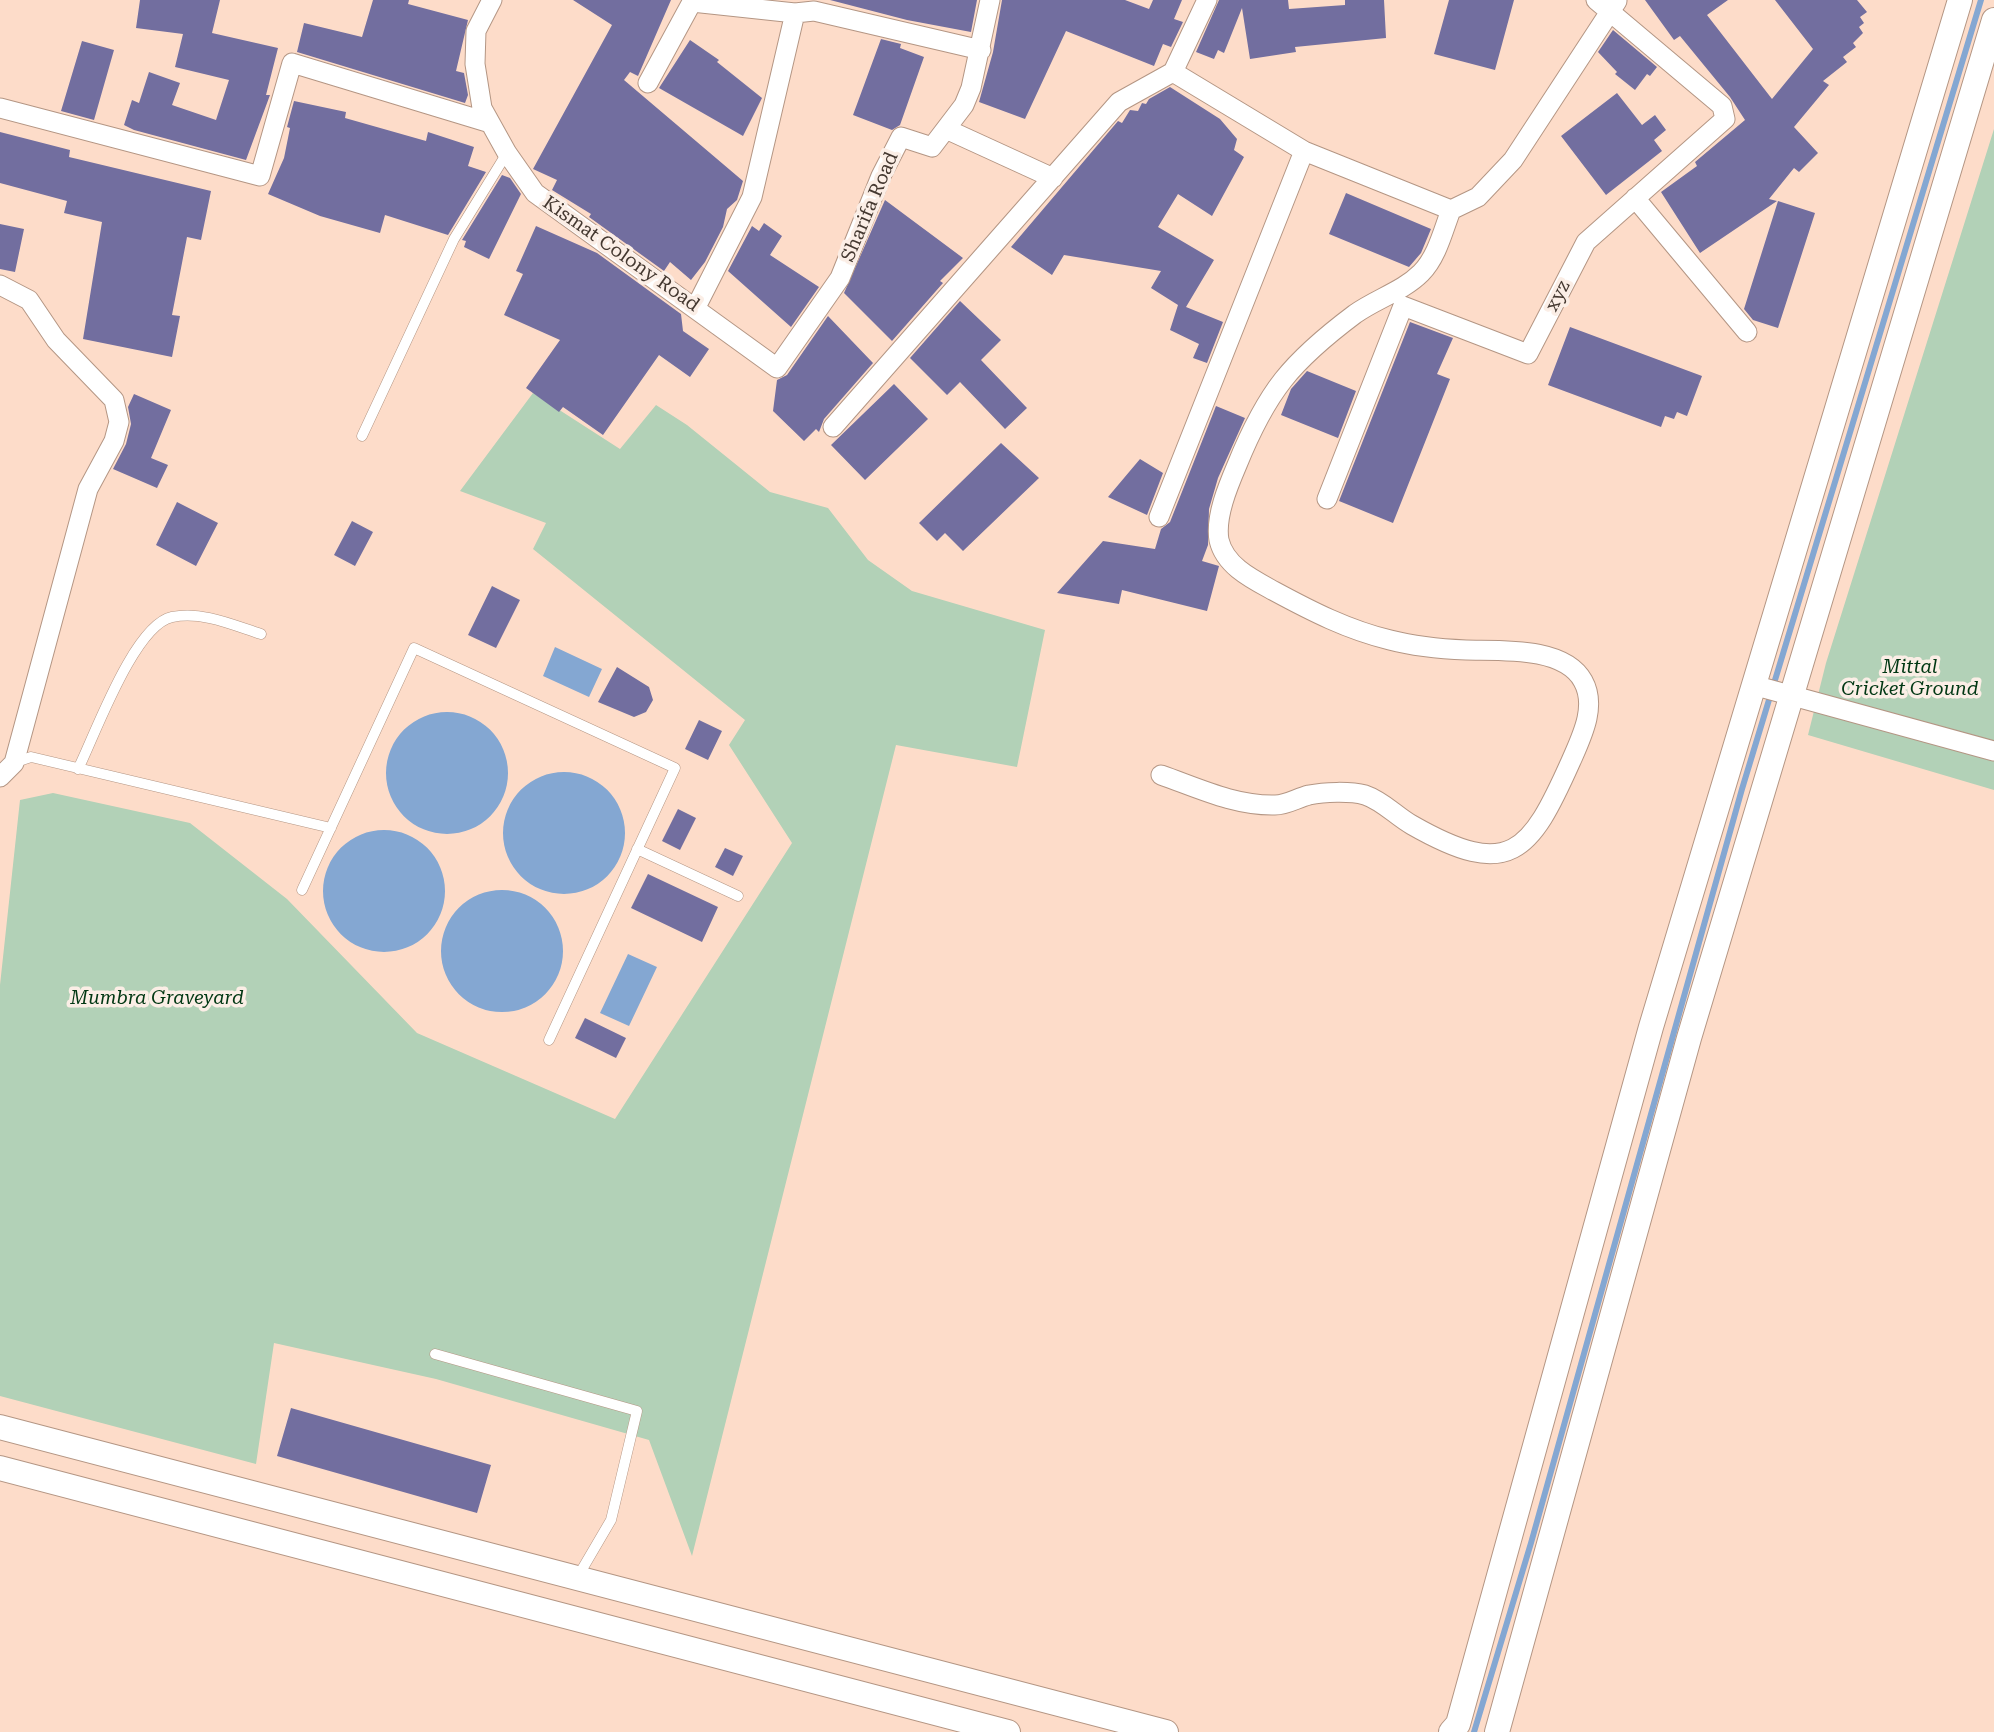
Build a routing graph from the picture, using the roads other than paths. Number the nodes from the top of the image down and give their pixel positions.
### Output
1 (492, 0) edge
2 (990, 0) edge
3 (1207, 0) edge
4 (1960, 0) edge
5 (1608, 4) edge
6 (795, 13) junction
7 (1994, 20) edge
8 (981, 50) junction
9 (1173, 72) junction
10 (648, 83) dead end
11 (0, 108) edge
12 (490, 123) junction
13 (946, 129) junction
14 (1304, 150) junction
15 (507, 153) junction
16 (1053, 178) junction
17 (1635, 198) junction
18 (1451, 210) junction
19 (0, 285) edge
20 (696, 307) junction
21 (1747, 332) dead end
22 (777, 368) joint
23 (833, 428) dead end
24 (362, 436) dead end
25 (1328, 499) dead end
26 (1159, 517) dead end
27 (261, 634) dead end
28 (1772, 690) junction
29 (1994, 751) edge
30 (78, 769) junction
31 (7, 770) edge
32 (1161, 775) dead end
33 (331, 828) junction
34 (637, 849) junction
35 (302, 890) dead end
36 (738, 896) dead end
37 (549, 1040) dead end
38 (435, 1354) dead end
39 (0, 1427) edge
40 (0, 1468) edge
41 (576, 1578) junction
42 (1008, 1732) edge
43 (1166, 1732) edge
44 (1451, 1732) edge
45 (1497, 1732) edge

1 - 12 street, Kismat Colony Road
2 - 8 street, Sharifa Road
3 - 9 street
4 - 28 street
5 - 17 street, xyz
5 - 18 street
6 - 8 street
6 - 10 street
6 - 20 street
7 - 28 street
8 - 13 street, Sharifa Road
9 - 14 street
9 - 16 street
11 - 12 street
12 - 15 street, Kismat Colony Road
13 - 16 street
13 - 22 street, Sharifa Road
14 - 18 street
14 - 26 street
15 - 20 street, Kismat Colony Road
15 - 24 lane
16 - 23 street
17 - 21 street
17 - 25 street, xyz
18 - 32 street
19 - 31 street
20 - 22 street, Kismat Colony Road
27 - 30 lane
28 - 29 street
28 - 44 street
28 - 45 street
30 - 31 lane
30 - 33 lane
33 - 34 lane
33 - 35 lane
34 - 36 lane
34 - 37 lane
38 - 41 lane
39 - 41 street
40 - 42 street
41 - 43 street

